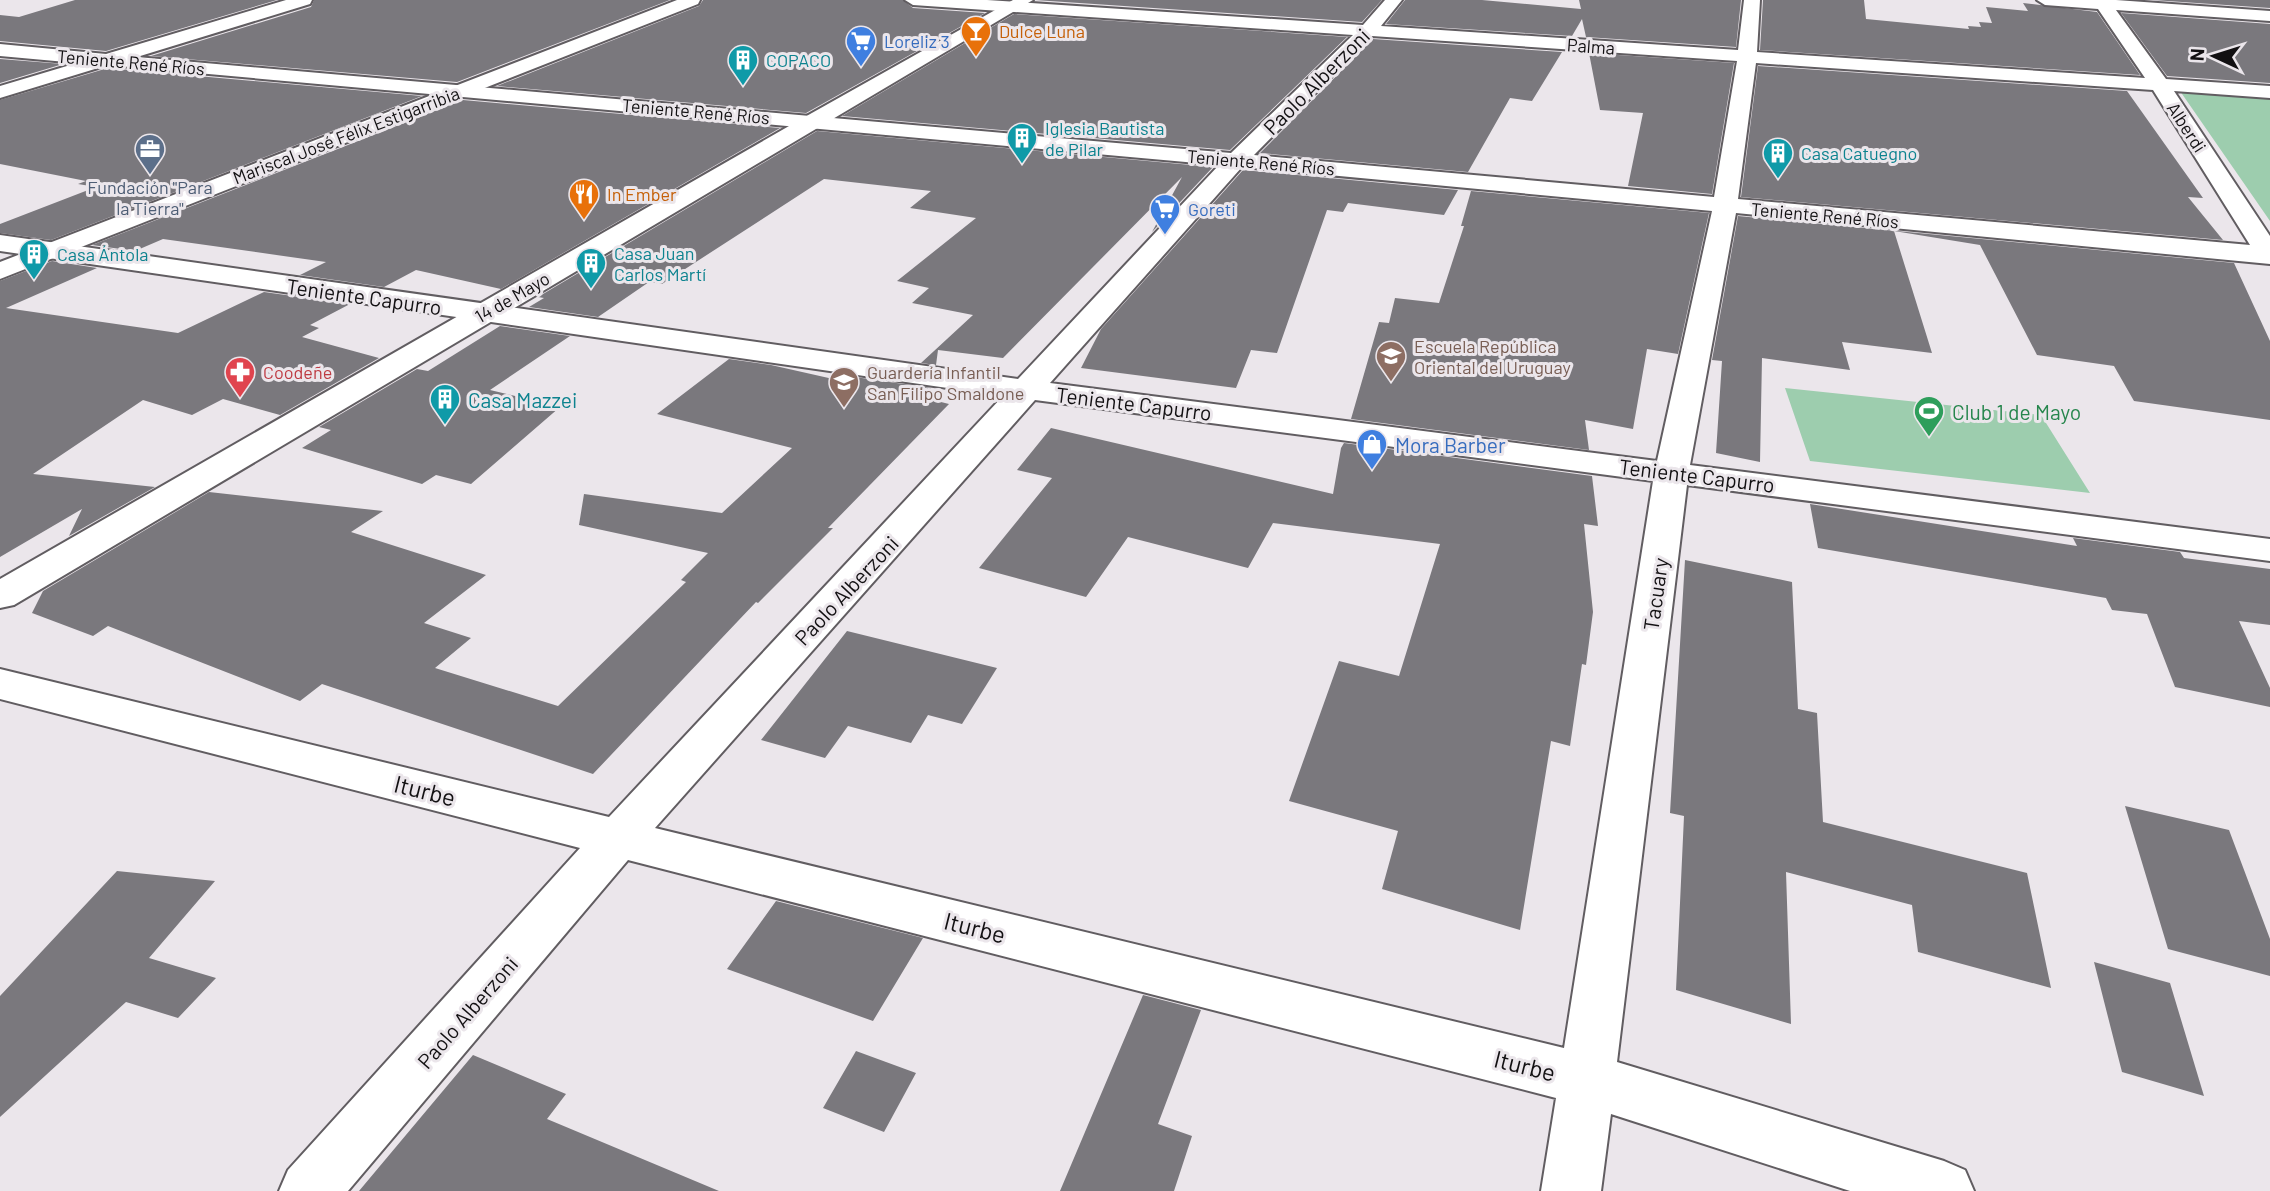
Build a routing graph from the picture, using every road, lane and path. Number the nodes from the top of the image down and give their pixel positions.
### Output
1 (304, 0) edge
2 (692, 0) edge
3 (913, 0) edge
4 (1394, 0) edge
5 (1752, 0) edge
6 (2045, 0) edge
7 (2101, 2) edge
8 (1020, 3) edge
9 (2270, 16) edge
10 (1368, 30) junction
11 (0, 50) edge
12 (1747, 57) junction
13 (108, 60) junction
14 (2160, 85) junction
15 (461, 90) junction
16 (0, 92) edge
17 (2270, 92) edge
18 (810, 122) junction
19 (1236, 160) junction
20 (1725, 205) junction
21 (0, 243) edge
22 (53, 251) junction
23 (2270, 256) edge
24 (0, 271) edge
25 (483, 313) junction
26 (1029, 390) junction
27 (1672, 471) junction
28 (2270, 550) edge
29 (0, 596) edge
30 (0, 684) edge
31 (618, 838) junction
32 (1588, 1080) junction
33 (309, 1191) edge
34 (1571, 1191) edge
35 (1944, 1191) edge

1 - 13 street
2 - 15 street, Mariscal José Félix Estigarribia
3 - 8 street, Palma
4 - 10 street, Paolo Alberzoni
5 - 12 street, Tacuary
6 - 7 street
7 - 9 street
7 - 14 street, Alberdi
8 - 10 street, Palma
8 - 18 street, 14 de Mayo
10 - 12 street, Palma
10 - 19 street, Paolo Alberzoni
11 - 13 street, Teniente René Ríos
12 - 14 street, Palma
12 - 20 street, Tacuary
13 - 15 street, Teniente René Ríos
13 - 16 street
14 - 17 street, Palma
14 - 23 street, Alberdi
15 - 18 street, Teniente René Ríos
15 - 22 street, Mariscal José Félix Estigarribia
18 - 19 street, Teniente René Ríos
18 - 25 street, 14 de Mayo
19 - 20 street, Teniente René Ríos
19 - 26 street, Paolo Alberzoni
20 - 23 street, Teniente René Ríos
20 - 27 street, Tacuary
21 - 22 street, Teniente Capurro
22 - 24 street, Mariscal José Félix Estigarribia
22 - 25 street, Teniente Capurro
25 - 26 street, Teniente Capurro
25 - 29 street, 14 de Mayo
26 - 27 street, Teniente Capurro
26 - 31 street, Paolo Alberzoni
27 - 28 street, Teniente Capurro
27 - 32 street, Tacuary
30 - 31 street, Iturbe
31 - 32 street, Iturbe
31 - 33 street, Paolo Alberzoni
32 - 34 street, Tacuary
32 - 35 street, Iturbe

